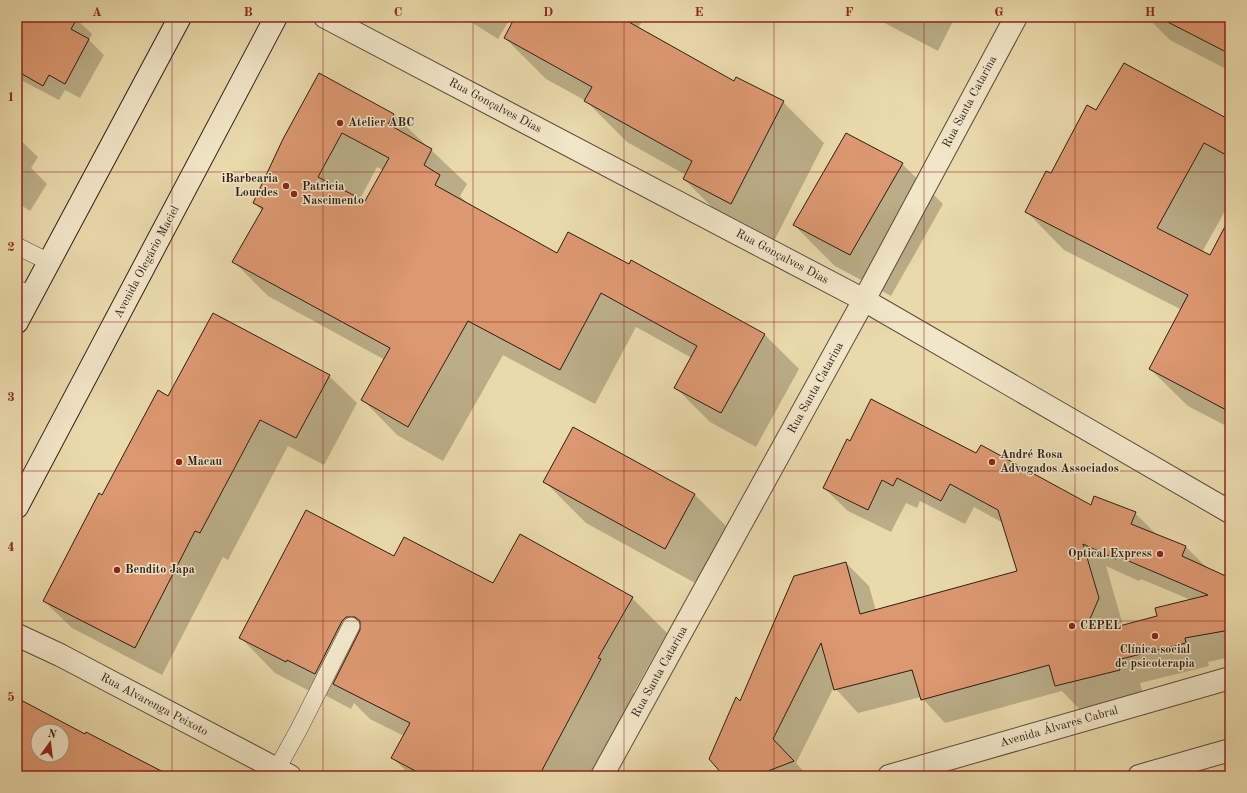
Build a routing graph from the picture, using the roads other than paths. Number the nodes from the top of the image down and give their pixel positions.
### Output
1 (180, 17) edge
2 (276, 17) edge
3 (325, 17) edge
4 (1016, 17) edge
5 (17, 246) edge
6 (49, 262) junction
7 (24, 292) edge
8 (864, 300) junction
9 (17, 322) edge
10 (17, 507) edge
11 (1230, 512) edge
12 (351, 626) dead end
13 (17, 635) edge
14 (1230, 678) edge
15 (1230, 750) edge
16 (614, 757) junction
17 (284, 773) edge
18 (602, 776) edge
19 (624, 776) edge
20 (889, 776) edge
21 (1138, 776) edge

1 - 6 street
2 - 10 street, Avenida Olegário Maciel
3 - 8 street, Rua Gonçalves Dias
4 - 8 street, Rua Santa Catarina
5 - 6 lane
6 - 7 street
7 - 9 street
8 - 11 street, Rua Gonçalves Dias
8 - 16 street, Rua Santa Catarina
12 - 17 lane
13 - 17 street, Rua Alvarenga Peixoto
14 - 20 street, Avenida Álvares Cabral
15 - 21 street
16 - 18 street, Rua Santa Catarina
16 - 19 street

